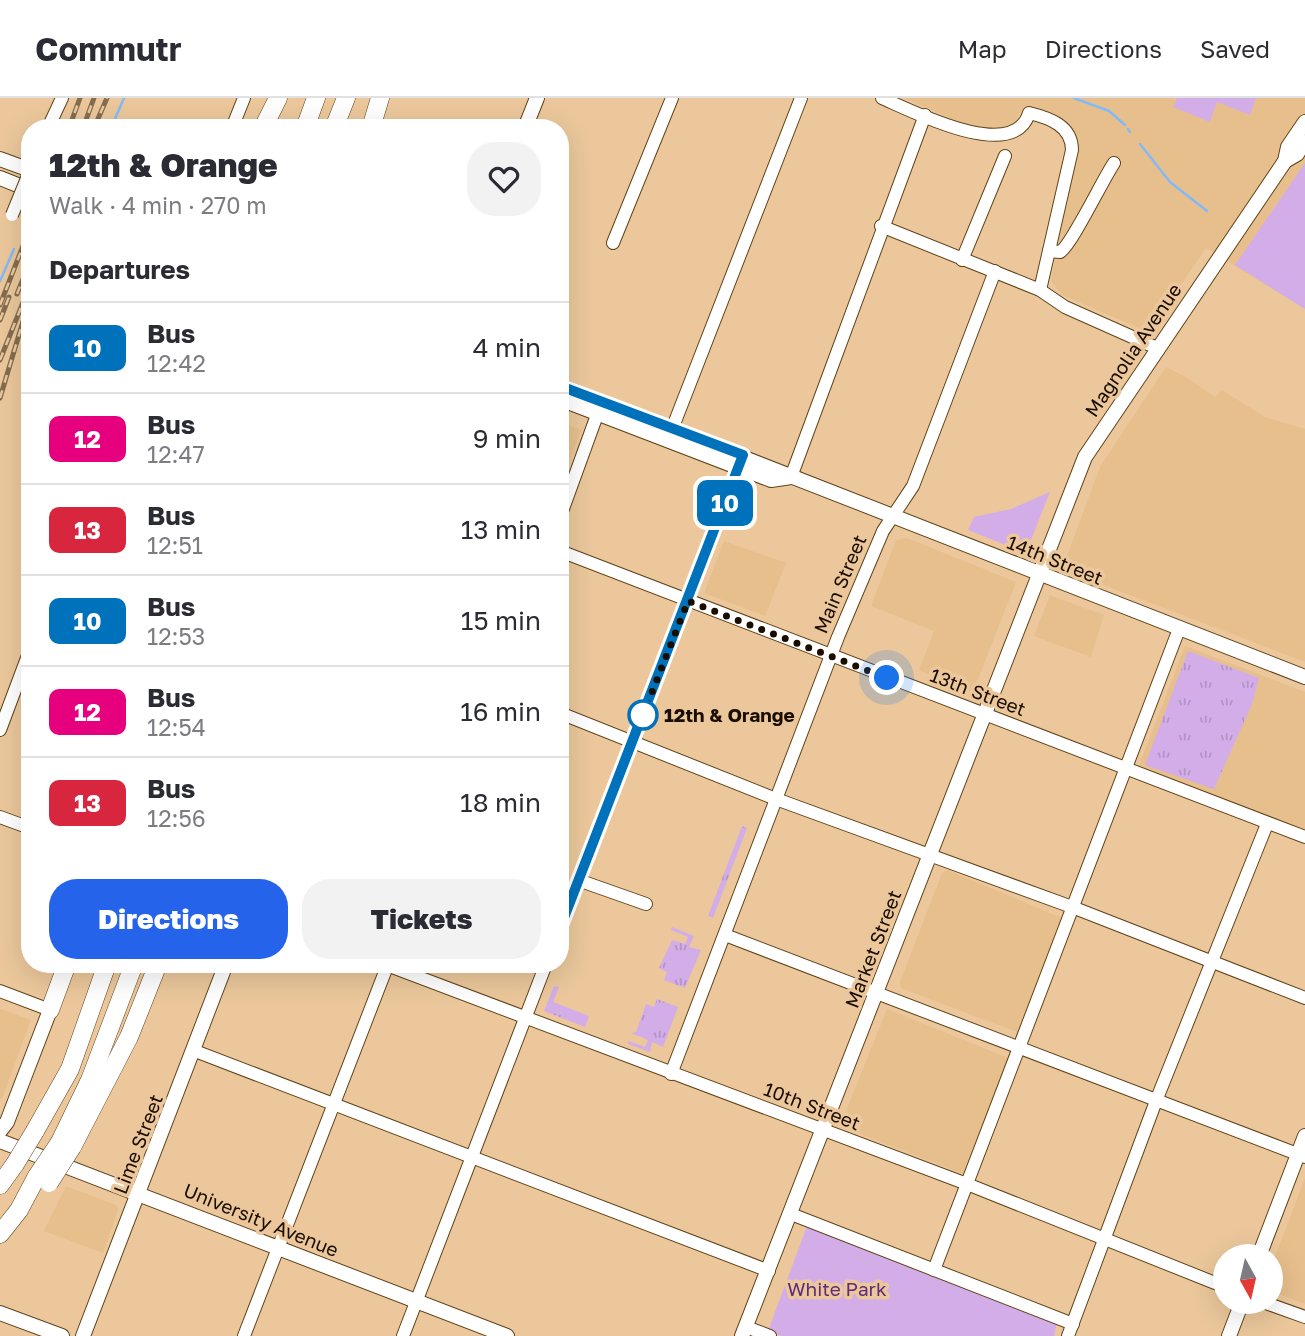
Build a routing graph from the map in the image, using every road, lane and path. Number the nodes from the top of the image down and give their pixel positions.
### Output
1 (62, 98) edge
2 (244, 98) edge
3 (278, 98) edge
4 (303, 98) edge
5 (316, 98) edge
6 (346, 98) edge
7 (380, 98) edge
8 (387, 98) edge
9 (537, 98) edge
10 (672, 98) edge
11 (801, 98) edge
12 (882, 98) edge
13 (925, 115) junction
14 (52, 119) edge
15 (236, 119) edge
16 (268, 119) edge
17 (296, 119) edge
18 (309, 119) edge
19 (338, 119) edge
20 (374, 119) edge
21 (382, 119) edge
22 (529, 119) edge
23 (1305, 122) edge
24 (1305, 142) edge
25 (1005, 156) dead end
26 (0, 159) edge
27 (1285, 161) junction
28 (1114, 163) dead end
29 (21, 167) edge
30 (0, 178) edge
31 (21, 186) edge
32 (21, 193) edge
33 (12, 215) dead end
34 (881, 226) junction
35 (613, 243) dead end
36 (1049, 251) junction
37 (962, 260) junction
38 (995, 271) junction
39 (1040, 290) junction
40 (1157, 348) junction
41 (569, 389) edge
42 (569, 403) edge
43 (597, 415) junction
44 (649, 419) junction
45 (670, 434) junction
46 (740, 461) junction
47 (790, 477) junction
48 (569, 492) edge
49 (893, 516) junction
50 (569, 555) edge
51 (1038, 575) junction
52 (688, 601) junction
53 (1179, 629) junction
54 (831, 656) junction
55 (21, 674) edge
56 (1305, 677) edge
57 (983, 715) junction
58 (569, 716) edge
59 (0, 730) edge
60 (633, 740) junction
61 (1127, 768) junction
62 (776, 799) junction
63 (0, 817) edge
64 (1267, 824) junction
65 (21, 825) edge
66 (1305, 837) edge
67 (929, 856) junction
68 (578, 880) junction
69 (569, 904) edge
70 (646, 904) dead end
71 (1072, 907) junction
72 (725, 935) junction
73 (1213, 962) junction
74 (64, 973) edge
75 (104, 973) edge
76 (131, 973) edge
77 (154, 973) edge
78 (223, 973) edge
79 (384, 973) edge
80 (409, 973) edge
81 (543, 973) edge
82 (0, 991) edge
83 (876, 993) junction
84 (1305, 998) edge
85 (50, 1010) junction
86 (526, 1016) junction
87 (1018, 1047) junction
88 (195, 1051) junction
89 (671, 1074) junction
90 (1156, 1101) junction
91 (333, 1102) junction
92 (0, 1131) edge
93 (823, 1131) junction
94 (1305, 1136) edge
95 (0, 1141) edge
96 (66, 1144) junction
97 (1302, 1155) edge
98 (471, 1156) junction
99 (967, 1184) junction
100 (0, 1185) edge
101 (140, 1193) junction
102 (791, 1214) junction
103 (0, 1234) edge
104 (1103, 1238) junction
105 (1264, 1244) edge
106 (279, 1248) junction
107 (934, 1269) junction
108 (769, 1271) junction
109 (1213, 1282) edge
110 (416, 1301) junction
111 (1283, 1309) edge
112 (0, 1313) edge
113 (1237, 1314) edge
114 (1305, 1317) edge
115 (1070, 1330) edge
116 (744, 1331) edge
117 (62, 1336) edge
118 (83, 1336) edge
119 (244, 1336) edge
120 (403, 1336) edge
121 (507, 1336) edge
122 (770, 1336) edge
123 (1229, 1336) edge

1 - 14 street
2 - 15 street
3 - 16 highway
4 - 17 highway
5 - 18 highway
6 - 19 highway
7 - 20 highway
8 - 21 highway
9 - 22 main road
10 - 35 street
11 - 45 street
12 - 13 street
13 - 34 street
13 - 36 street
23 - 27 main road, Magnolia Avenue
24 - 27 main road, Magnolia Avenue
25 - 37 street
26 - 29 main road
27 - 40 main road, Magnolia Avenue
28 - 36 street
30 - 31 main road
32 - 33 street, bridge
34 - 37 street
34 - 47 street
36 - 39 street
37 - 38 street
38 - 39 street
38 - 49 street, Main Street
39 - 40 street
40 - 51 main road, Magnolia Avenue
41 - 44 main road, 14th Street
42 - 43 main road, 14th Street
43 - 44 main road
43 - 45 main road, 14th Street
43 - 48 street
44 - 45 main road, 14th Street
45 - 46 main road, 14th Street
46 - 47 main road, 14th Street
46 - 52 street
47 - 49 main road, 14th Street
49 - 51 main road, 14th Street
49 - 54 street, Main Street
50 - 52 street, 13th Street
51 - 53 main road, 14th Street
51 - 57 main road, Market Street
52 - 54 street, 13th Street
52 - 60 street
53 - 56 main road, 14th Street
53 - 61 street
54 - 57 street, 13th Street
54 - 62 street, Main Street
55 - 59 street
57 - 61 street, 13th Street
57 - 67 main road, Market Street
58 - 60 street
60 - 62 street
60 - 68 street
61 - 64 street, 13th Street
61 - 71 street
62 - 67 street
62 - 72 street, Main Street
63 - 65 street
64 - 66 street, 13th Street
64 - 73 street
67 - 71 street
67 - 83 main road, Market Street
68 - 69 street
68 - 70 street
71 - 73 street
71 - 87 street
72 - 83 street
72 - 89 street, Main Street
73 - 84 street
73 - 90 street
74 - 85 highway
75 - 100 highway, bridge
76 - 96 highway
77 - 96 highway
78 - 88 main road, Lime Street
79 - 91 street
80 - 86 street, 10th Street
81 - 86 street
82 - 85 street
83 - 87 street
83 - 93 main road, Market Street
85 - 92 main road
86 - 89 street, 10th Street
86 - 98 street
87 - 90 street
87 - 99 street
88 - 91 street
88 - 101 main road, Lime Street
89 - 93 street, 10th Street
90 - 97 street
90 - 104 street
91 - 98 street
91 - 106 street
93 - 99 street, 10th Street
93 - 102 main road, Market Street
94 - 97 main road
95 - 101 main road, University Avenue
96 - 103 highway, bridge
97 - 105 main road
98 - 108 street
98 - 110 street
99 - 104 street, 10th Street
99 - 107 street
101 - 106 main road, University Avenue
101 - 118 main road, Lime Street
102 - 107 street
102 - 108 main road, Market Street
104 - 109 street, 10th Street
104 - 115 street
106 - 110 main road, University Avenue
106 - 119 street
107 - 115 street
108 - 116 main road, Market Street
110 - 120 street
110 - 121 main road, University Avenue
111 - 114 street
112 - 117 main road
113 - 123 main road
116 - 122 street

